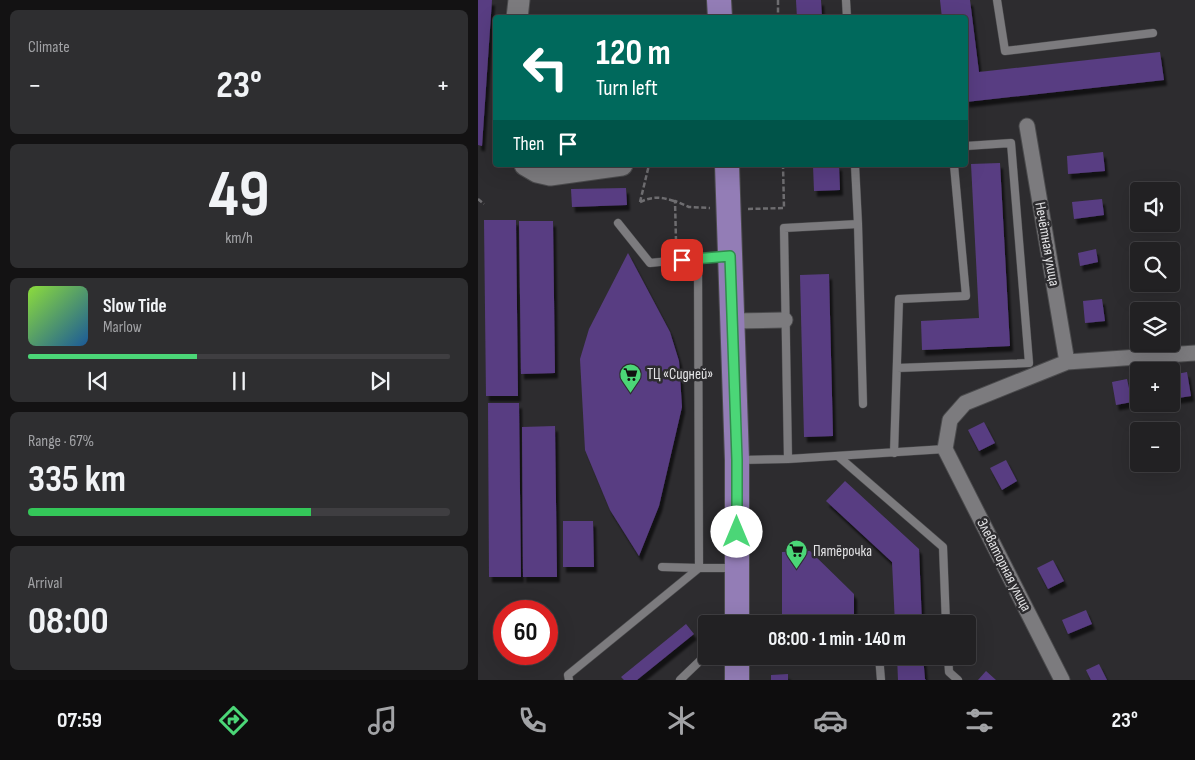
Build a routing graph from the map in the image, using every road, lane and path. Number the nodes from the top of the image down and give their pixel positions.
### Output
1 (519, 0) edge
2 (719, 0) edge
3 (778, 0) edge
4 (846, 0) edge
5 (997, 0) edge
6 (517, 15) edge
7 (720, 15) edge
8 (778, 15) edge
9 (847, 15) edge
10 (1153, 33) dead end
11 (1027, 126) dead end
12 (968, 146) edge
13 (528, 167) edge
14 (608, 167) edge
15 (649, 167) edge
16 (727, 167) edge
17 (783, 167) edge
18 (855, 167) edge
19 (954, 167) edge
20 (478, 199) edge
21 (674, 201) junction
22 (484, 204) dead end
23 (712, 208) dead end
24 (742, 209) dead end
25 (618, 223) dead end
26 (858, 224) junction
27 (676, 241) dead end
28 (730, 256) junction
29 (698, 258) junction
30 (785, 320) junction
31 (732, 321) junction
32 (1196, 353) edge
33 (1067, 362) junction
34 (897, 368) junction
35 (863, 404) dead end
36 (945, 449) junction
37 (894, 453) junction
38 (839, 457) junction
39 (788, 459) junction
40 (737, 460) junction
41 (662, 567) dead end
42 (699, 568) junction
43 (737, 568) junction
44 (737, 615) edge
45 (946, 615) edge
46 (698, 663) edge
47 (737, 665) edge
48 (880, 665) edge
49 (948, 665) edge
50 (569, 680) edge
51 (680, 680) edge
52 (737, 680) edge
53 (881, 680) edge
54 (958, 680) edge
55 (1062, 680) edge

1 - 6 main road
2 - 7 main road
3 - 8 path
4 - 9 lane
5 - 10 lane
11 - 33 street, Нечётная улица
12 - 34 lane
13 - 14 main road
15 - 21 path
16 - 28 main road
17 - 24 path
18 - 26 lane
19 - 34 lane
20 - 22 path
21 - 23 path
21 - 27 path
25 - 29 lane
26 - 30 lane
26 - 35 lane
28 - 29 lane
28 - 31 main road
29 - 42 lane
30 - 31 street
30 - 39 lane
31 - 40 main road
32 - 33 street
33 - 36 street
34 - 37 lane
36 - 37 lane
36 - 55 street, Элеваторная улица
37 - 38 lane
38 - 39 lane
38 - 45 lane
39 - 40 lane
40 - 43 main road
41 - 42 lane
42 - 43 lane
42 - 50 lane
43 - 44 main road
46 - 51 lane
47 - 52 main road
48 - 53 lane
49 - 54 lane

